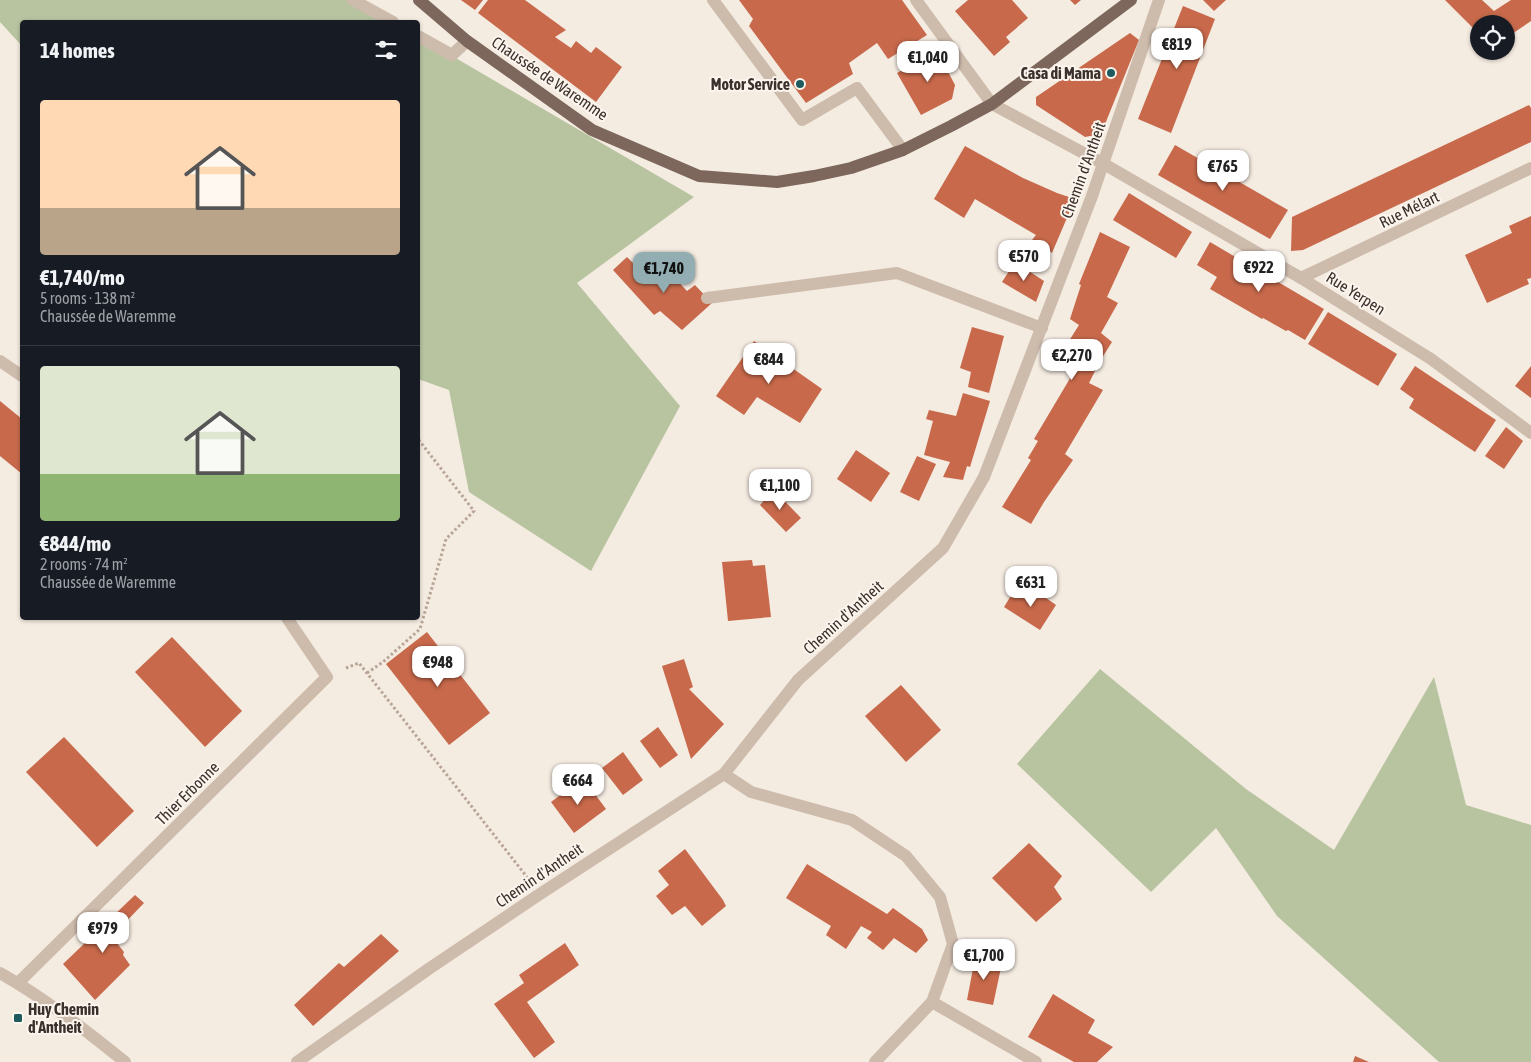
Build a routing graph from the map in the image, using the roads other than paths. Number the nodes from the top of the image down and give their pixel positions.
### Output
1 (353, 0) edge
2 (419, 0) edge
3 (713, 0) edge
4 (916, 0) edge
5 (1131, 0) edge
6 (1159, 0) edge
7 (389, 20) edge
8 (420, 37) edge
9 (466, 41) junction
10 (992, 104) junction
11 (904, 150) junction
12 (1104, 164) junction
13 (1531, 168) edge
14 (1302, 278) junction
15 (707, 298) dead end
16 (1042, 328) junction
17 (0, 361) edge
18 (20, 375) edge
19 (1531, 433) edge
20 (288, 620) edge
21 (724, 774) junction
22 (0, 973) edge
23 (18, 983) junction
24 (932, 1002) junction
25 (125, 1062) edge
26 (297, 1062) edge
27 (875, 1062) edge
28 (1036, 1062) edge

1 - 7 street
2 - 9 main road, Chaussée de Waremme
3 - 11 street
4 - 10 street
5 - 10 main road, Chaussée de Waremme
6 - 12 street, Chemin d'Antheit
8 - 9 street
9 - 11 main road, Chaussée de Waremme
10 - 11 main road, Chaussée de Waremme
10 - 12 street, Rue Yerpen
12 - 14 street, Rue Yerpen
12 - 16 street, Chemin d'Antheit
13 - 14 street, Rue Mélart
14 - 19 street, Rue Yerpen
15 - 16 street
16 - 21 street, Chemin d'Antheit
17 - 18 street
20 - 23 street, Thier Erbonne
21 - 24 street
21 - 26 street, Chemin d'Antheit
22 - 23 street
23 - 25 street
24 - 27 street
24 - 28 street

